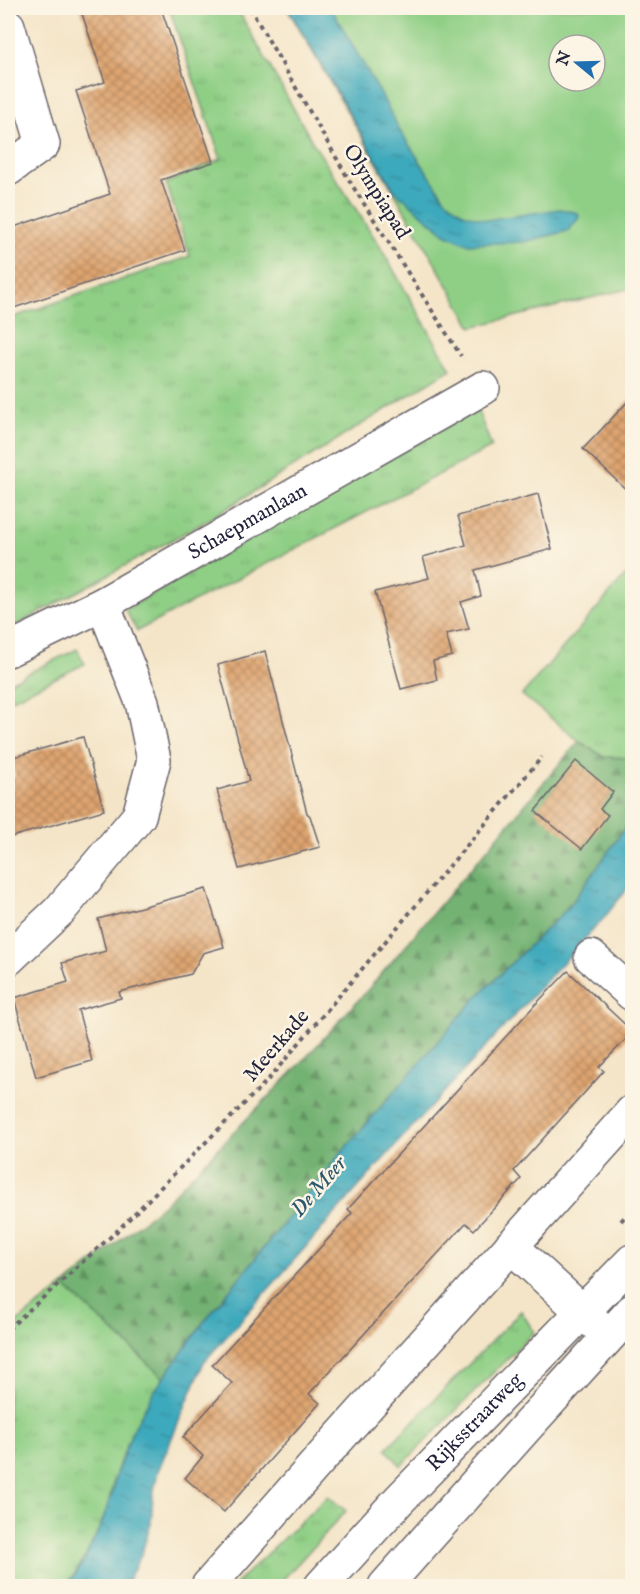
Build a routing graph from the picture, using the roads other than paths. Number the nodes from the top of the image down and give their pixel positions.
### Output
1 (8, 26) edge
2 (8, 169) edge
3 (483, 388) road end
4 (103, 604) junction
5 (8, 650) edge
6 (591, 957) dead end
7 (8, 959) edge
8 (633, 994) edge
9 (633, 1112) edge
10 (511, 1246) junction
11 (633, 1261) edge
12 (582, 1311) junction
13 (633, 1311) edge
14 (609, 1336) junction
15 (208, 1587) edge
16 (321, 1587) edge
17 (385, 1587) edge

1 - 2 street
3 - 4 street, Schaepmanlaan
4 - 5 street, Schaepmanlaan
4 - 7 street
6 - 8 street
9 - 10 street
10 - 12 street
10 - 15 street
11 - 12 street, Rijksstraatweg
12 - 14 street
12 - 16 street, Rijksstraatweg
13 - 14 street, Rijksstraatweg
14 - 17 street, Rijksstraatweg

